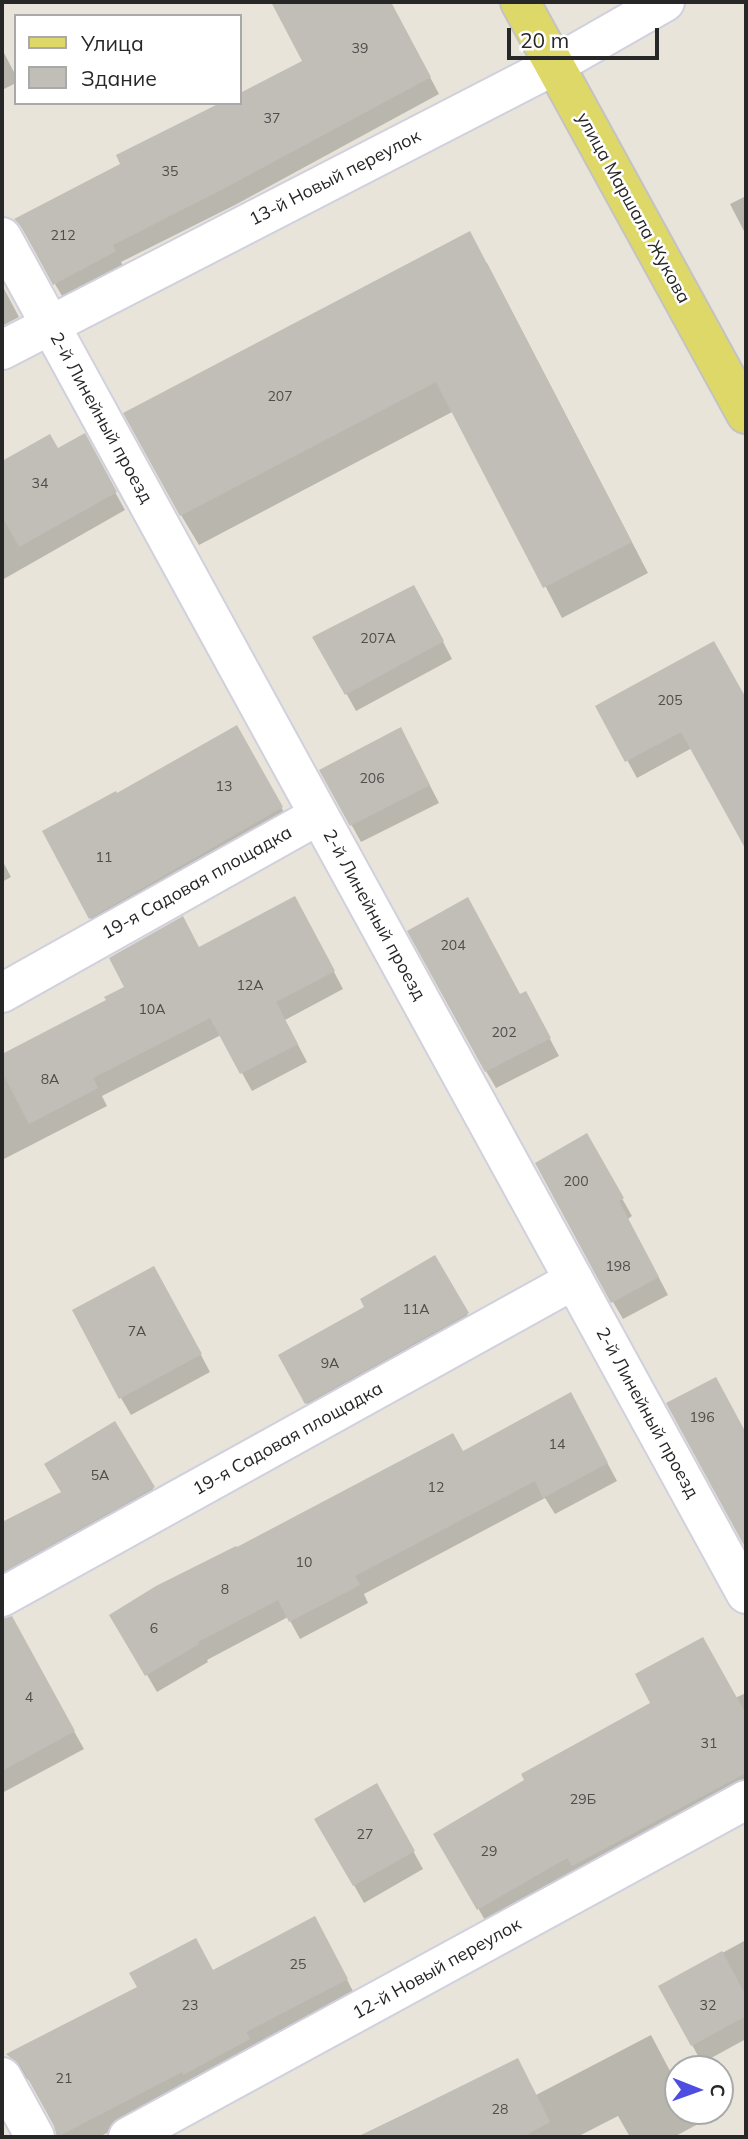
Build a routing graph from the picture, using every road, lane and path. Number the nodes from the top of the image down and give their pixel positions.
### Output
1 (520, 2) edge
2 (665, 2) edge
3 (555, 65) junction
4 (2, 237) edge
5 (49, 324) junction
6 (2, 350) edge
7 (746, 414) edge
8 (319, 815) junction
9 (2, 993) edge
10 (574, 1280) junction
11 (746, 1594) edge
12 (2, 1597) edge
13 (746, 1800) edge
14 (2, 2077) edge
15 (35, 2137) edge
16 (128, 2137) edge

1 - 3 main road, улица Маршала Жукова
2 - 3 street, 13-й Новый переулок
3 - 5 street, 13-й Новый переулок
3 - 7 main road, улица Маршала Жукова
4 - 5 street, 2-й Линейный проезд
5 - 6 street, 13-й Новый переулок
5 - 8 street, 2-й Линейный проезд
8 - 9 street, 19-я Садовая площадка
8 - 10 street, 2-й Линейный проезд
10 - 11 street, 2-й Линейный проезд
10 - 12 street, 19-я Садовая площадка
13 - 16 street, 12-й Новый переулок
14 - 15 street

